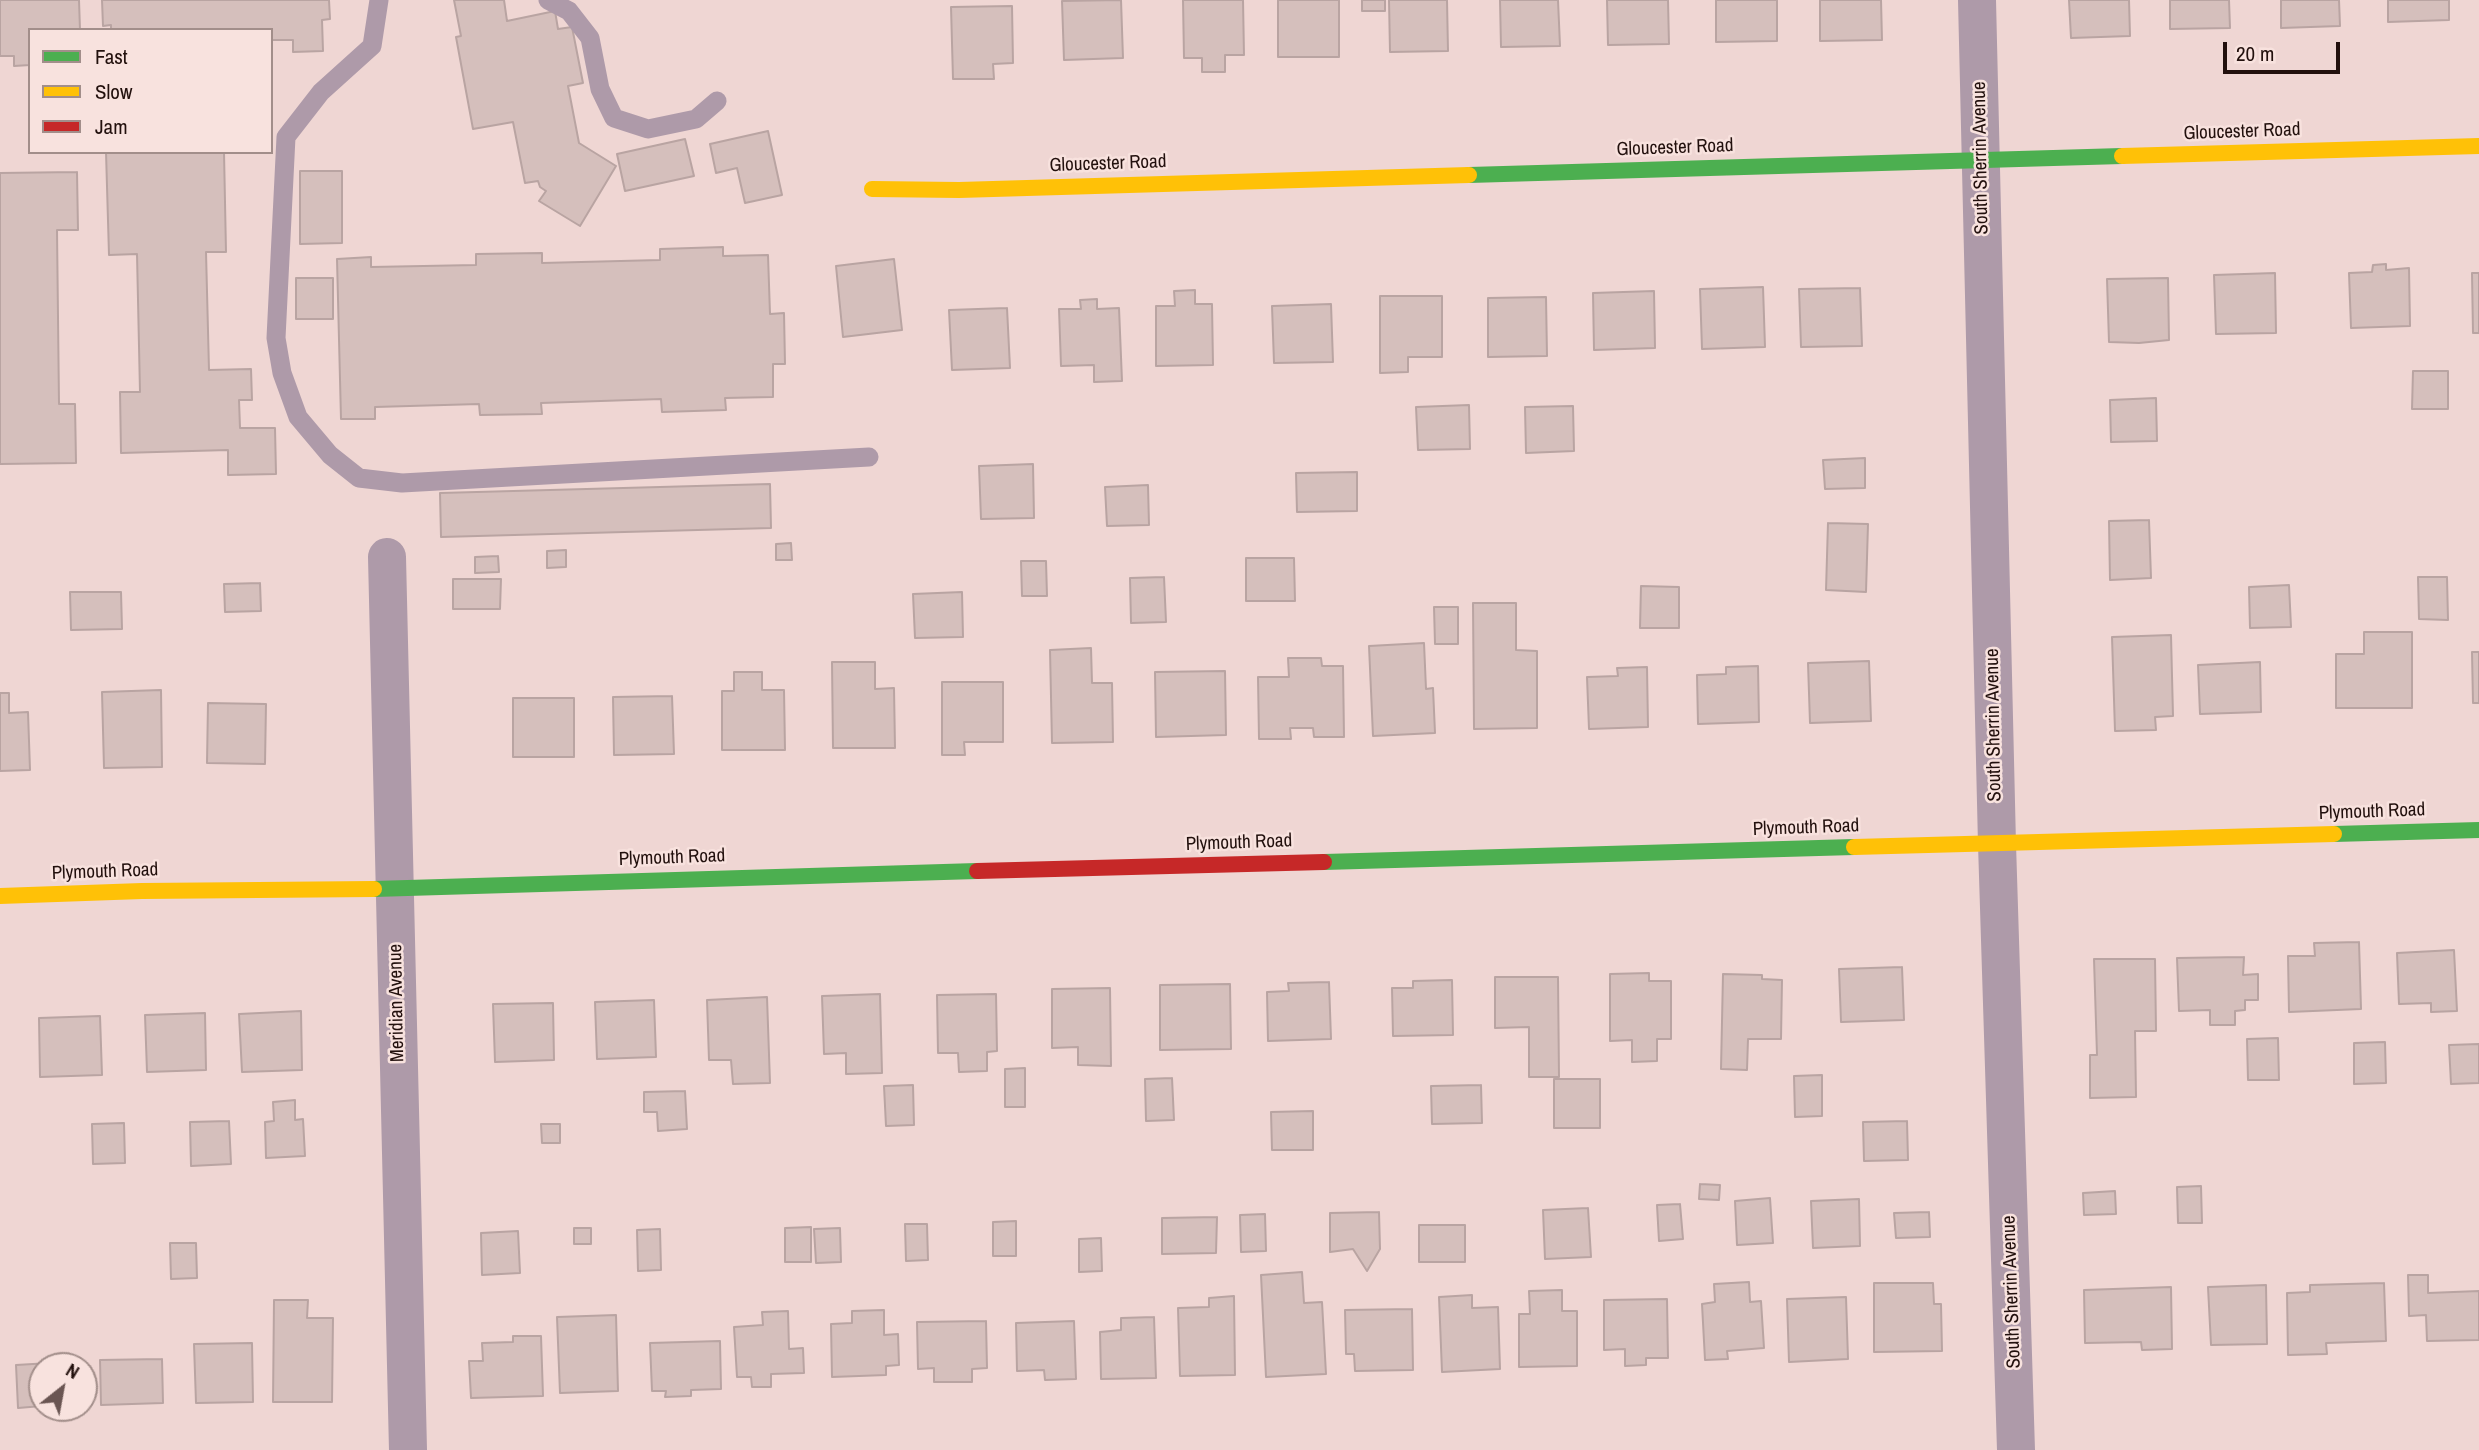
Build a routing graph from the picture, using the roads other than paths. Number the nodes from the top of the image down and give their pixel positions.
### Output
1 (379, 0) edge
2 (548, 0) edge
3 (1977, 0) edge
4 (717, 101) dead end
5 (2479, 146) edge
6 (1981, 160) junction
7 (872, 189) dead end
8 (869, 457) dead end
9 (387, 557) dead end
10 (2479, 830) edge
11 (1997, 844) junction
12 (394, 889) junction
13 (0, 896) edge
14 (408, 1450) edge
15 (2016, 1450) edge

1 - 8 lane
2 - 4 lane
3 - 6 street, South Sherrin Avenue
5 - 6 street, Gloucester Road
6 - 7 street, Gloucester Road
6 - 11 street, South Sherrin Avenue
9 - 12 street, Meridian Avenue
10 - 11 street, Plymouth Road
11 - 12 street, Plymouth Road
11 - 15 street, South Sherrin Avenue
12 - 13 street, Plymouth Road
12 - 14 street, Meridian Avenue

